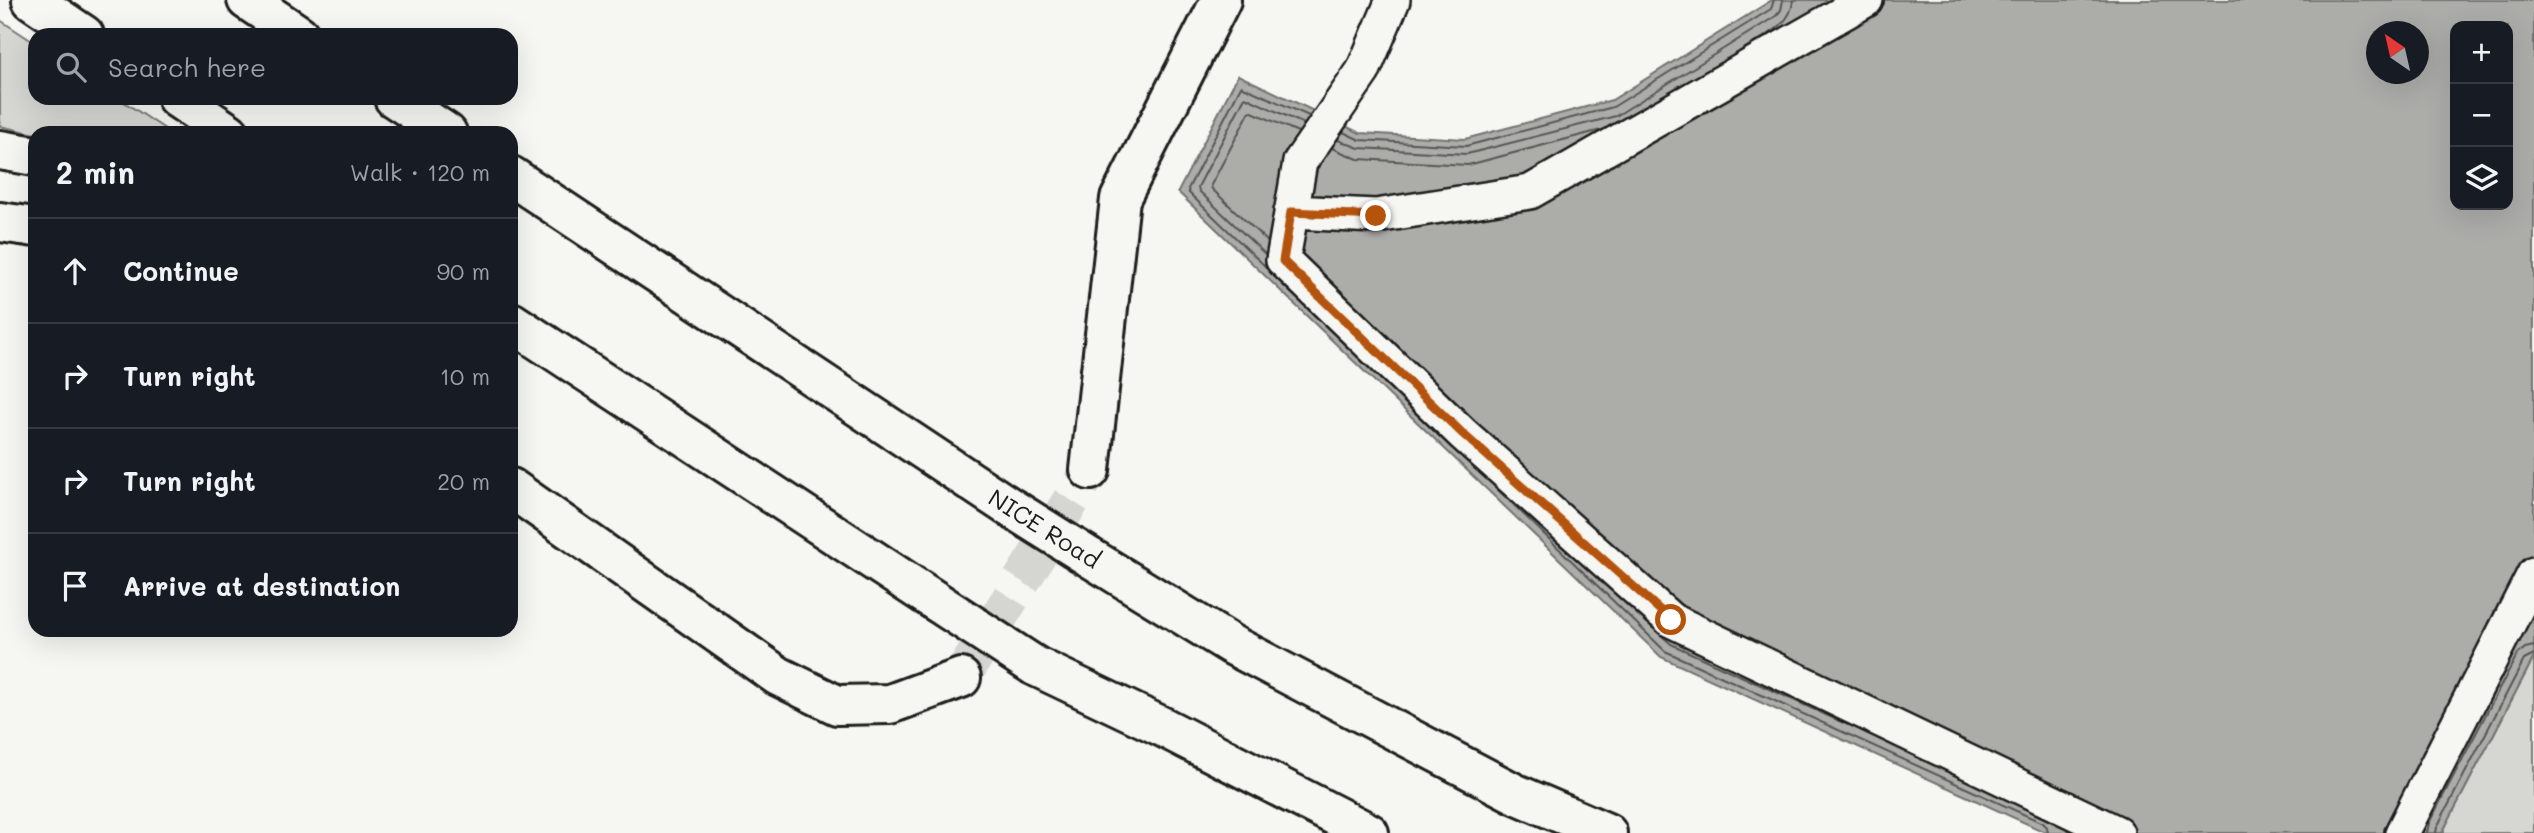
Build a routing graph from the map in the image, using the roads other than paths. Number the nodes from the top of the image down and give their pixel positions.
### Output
1 (32, 0) edge
2 (247, 0) edge
3 (1221, 0) edge
4 (1393, 0) edge
5 (1866, 0) edge
6 (74, 28) edge
7 (289, 28) edge
8 (187, 105) edge
9 (405, 105) edge
10 (219, 126) edge
11 (436, 126) edge
12 (0, 150) edge
13 (28, 155) edge
14 (518, 181) edge
15 (1291, 212) junction
16 (0, 222) edge
17 (28, 226) edge
18 (518, 327) edge
19 (1090, 470) tunnel mouth
20 (518, 493) edge
21 (2534, 574) edge
22 (961, 678) tunnel mouth
23 (1369, 833) edge
24 (1607, 833) edge
25 (2117, 833) edge
26 (2402, 833) edge

1 - 6 main road
2 - 7 main road
3 - 19 main road
4 - 15 street
5 - 15 street
8 - 10 main road
9 - 11 main road
12 - 13 main road
14 - 24 main road, NICE Road, bridge
15 - 25 street
16 - 17 main road
18 - 23 main road, bridge
20 - 22 main road
21 - 26 street

